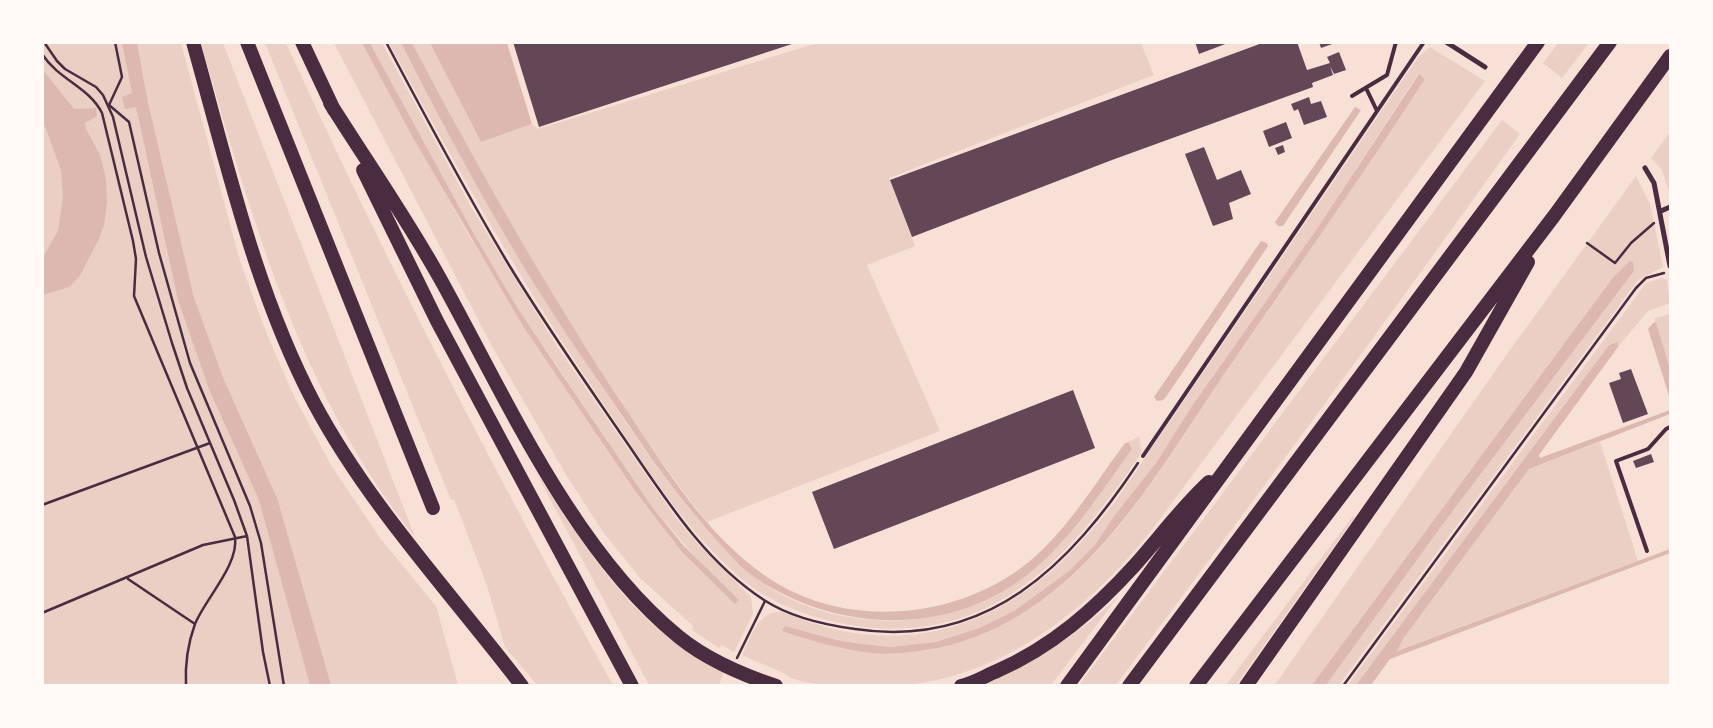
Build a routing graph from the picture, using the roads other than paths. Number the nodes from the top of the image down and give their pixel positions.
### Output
1 (193, 42) edge
2 (247, 42) edge
3 (302, 42) edge
4 (1396, 42) edge
5 (1424, 42) edge
6 (1446, 42) edge
7 (1538, 42) edge
8 (1610, 42) edge
9 (1670, 56) edge
10 (1485, 67) dead end
11 (1366, 88) junction
12 (1352, 96) dead end
13 (330, 102) junction
14 (1378, 111) junction
15 (1645, 168) dead end
16 (1670, 206) edge
17 (1660, 211) junction
18 (1554, 216) junction
19 (1670, 266) edge
20 (1670, 427) edge
21 (1142, 456) road end
22 (1233, 459) junction
23 (433, 508) dead end
24 (1647, 551) dead end
25 (522, 686) edge
26 (632, 686) edge
27 (776, 686) edge
28 (961, 686) edge
29 (1067, 686) edge
30 (1129, 686) edge
31 (1196, 686) edge
32 (1246, 686) edge

1 - 25 highway
2 - 23 highway
3 - 13 highway
4 - 11 lane
5 - 14 lane
6 - 10 street
7 - 22 highway
8 - 30 highway
9 - 18 highway
11 - 12 lane
11 - 14 lane
13 - 26 highway
13 - 27 highway
14 - 21 lane
15 - 17 street
16 - 17 street
17 - 19 street
18 - 31 highway
18 - 32 highway
20 - 24 lane
22 - 28 highway
22 - 29 highway

